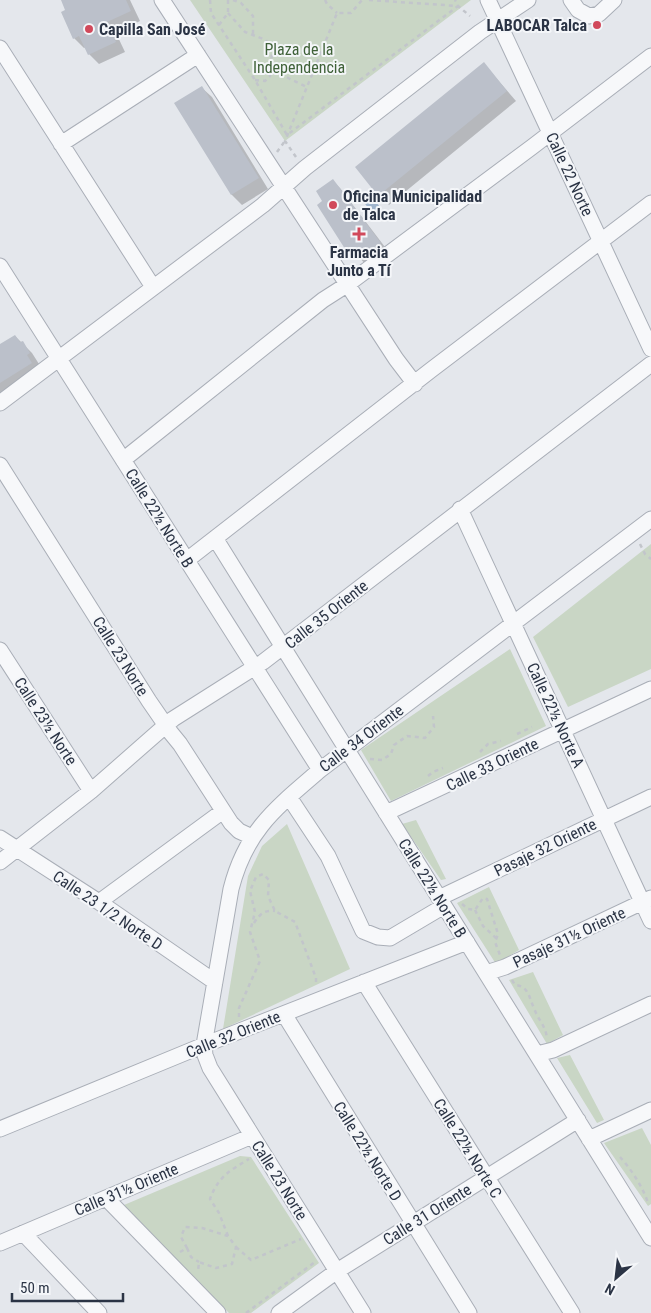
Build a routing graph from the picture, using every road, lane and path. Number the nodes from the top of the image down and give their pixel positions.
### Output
1 (162, 0) edge
2 (210, 0) edge
3 (228, 0) edge
4 (233, 0) edge
5 (326, 0) edge
6 (362, 0) edge
7 (369, 0) edge
8 (455, 0) edge
9 (488, 0) edge
10 (528, 0) edge
11 (571, 0) edge
12 (614, 0) edge
13 (458, 6) junction
14 (228, 13) junction
15 (336, 13) junction
16 (470, 16) dead end
17 (498, 20) junction
18 (218, 25) junction
19 (253, 35) junction
20 (0, 48) edge
21 (198, 55) junction
22 (651, 56) edge
23 (271, 68) junction
24 (255, 80) junction
25 (307, 87) junction
26 (551, 133) junction
27 (288, 135) junction
28 (61, 144) junction
29 (305, 168) junction
30 (284, 186) junction
31 (651, 203) edge
32 (601, 241) junction
33 (0, 266) edge
34 (348, 284) junction
35 (153, 287) junction
36 (651, 349) edge
37 (58, 358) junction
38 (651, 364) edge
39 (415, 384) junction
40 (0, 403) edge
41 (123, 460) junction
42 (0, 465) edge
43 (460, 510) junction
44 (651, 519) edge
45 (215, 538) junction
46 (187, 560) junction
47 (514, 622) junction
48 (283, 647) junction
49 (0, 650) edge
50 (254, 667) junction
51 (651, 689) edge
52 (433, 716) dead end
53 (165, 725) junction
54 (563, 730) junction
55 (347, 749) junction
56 (368, 758) dead end
57 (320, 770) junction
58 (91, 791) junction
59 (289, 797) junction
60 (651, 797) edge
61 (223, 811) junction
62 (386, 813) junction
63 (604, 819) junction
64 (252, 837) junction
65 (0, 838) edge
66 (17, 849) junction
67 (0, 862) edge
68 (455, 890) junction
69 (647, 900) edge
70 (99, 902) junction
71 (442, 902) junction
72 (475, 910) junction
73 (275, 911) junction
74 (651, 921) edge
75 (252, 925) junction
76 (496, 938) junction
77 (467, 942) junction
78 (505, 967) junction
79 (486, 973) junction
80 (215, 982) junction
81 (364, 982) junction
82 (316, 1001) junction
83 (651, 1004) edge
84 (284, 1014) junction
85 (239, 1032) junction
86 (204, 1045) junction
87 (553, 1050) junction
88 (537, 1054) junction
89 (651, 1110) edge
90 (578, 1120) junction
91 (0, 1129) edge
92 (589, 1138) junction
93 (256, 1142) junction
94 (486, 1177) junction
95 (106, 1198) junction
96 (646, 1220) edge
97 (413, 1222) junction
98 (312, 1232) junction
99 (23, 1233) junction
100 (228, 1236) junction
101 (651, 1238) edge
102 (0, 1242) edge
103 (187, 1248) junction
104 (236, 1248) junction
105 (157, 1250) junction
106 (326, 1253) junction
107 (199, 1262) junction
108 (337, 1271) junction
109 (198, 1276) dead end
110 (99, 1313) edge
111 (218, 1313) edge
112 (246, 1313) edge
113 (279, 1313) edge
114 (363, 1313) edge
115 (469, 1313) edge
116 (572, 1313) edge

1 - 21 street
2 - 18 path
3 - 14 path
4 - 19 path
5 - 15 path
6 - 15 path
7 - 13 path
8 - 13 path
9 - 17 street, Calle 22 Norte
10 - 17 street
11 - 12 street
13 - 16 path
13 - 27 path
14 - 18 path
14 - 19 path
15 - 25 path
17 - 26 street, Calle 22 Norte
17 - 29 street
18 - 24 path
19 - 23 path
20 - 28 street
21 - 28 street
21 - 30 street
22 - 26 street
23 - 24 path
23 - 25 path
24 - 27 path
25 - 27 path
26 - 32 street, Calle 22 Norte
26 - 34 street
27 - 29 path
28 - 35 street
29 - 30 street
30 - 34 street
30 - 35 street
31 - 32 street
32 - 36 street, Calle 22 Norte
32 - 39 street
33 - 37 street, Calle 22½ Norte B
34 - 39 street
34 - 41 street
35 - 37 street
37 - 40 street
37 - 41 street, Calle 22½ Norte B
38 - 43 street, Calle 35 Oriente
39 - 45 street
41 - 46 street, Calle 22½ Norte B
42 - 53 street, Calle 23 Norte
43 - 47 street, Calle 22½ Norte A
43 - 48 street, Calle 35 Oriente
44 - 47 street, Calle 34 Oriente
45 - 46 street
45 - 48 street, Calle 22½ Norte B
46 - 50 street, Calle 22½ Norte B
47 - 54 street, Calle 22½ Norte A
47 - 55 street, Calle 34 Oriente
48 - 50 street, Calle 35 Oriente
48 - 55 street, Calle 22½ Norte B
49 - 58 street, Calle 23½ Norte
50 - 53 street, Calle 35 Oriente
50 - 57 street, Calle 22½ Norte B
51 - 54 street, Calle 33 Oriente
52 - 56 path
53 - 58 street, Calle 35 Oriente
53 - 61 street, Calle 23 Norte
54 - 62 street, Calle 33 Oriente
54 - 63 street, Calle 22½ Norte A
55 - 57 street, Calle 34 Oriente
55 - 62 street, Calle 22½ Norte B
57 - 59 street, Calle 34 Oriente
58 - 66 street, Calle 35 Oriente
59 - 64 street, Calle 34 Oriente
59 - 71 street, Pasaje 32 Oriente
60 - 63 street, Pasaje 32 Oriente
61 - 64 street, Calle 23 Norte
61 - 70 street
62 - 71 street, Calle 22½ Norte B
63 - 68 street, Pasaje 32 Oriente
63 - 69 street, Calle 22½ Norte A
64 - 80 street, Calle 34 Oriente
65 - 66 street, Calle 23 1/2 Norte D
66 - 67 street, Calle 35 Oriente
66 - 70 street, Calle 23 1/2 Norte D
68 - 71 street, Pasaje 32 Oriente
68 - 72 path
69 - 74 street, Calle 22½ Norte A
69 - 78 street, Pasaje 31½ Oriente
70 - 80 street, Calle 23 1/2 Norte D
71 - 77 street, Calle 22½ Norte B
72 - 76 path
72 - 76 path
73 - 75 path
73 - 75 path
73 - 82 path
75 - 85 path
76 - 78 path
77 - 79 street, Calle 22½ Norte B
77 - 81 street, Calle 32 Oriente
78 - 79 street, Pasaje 31½ Oriente
78 - 87 path
79 - 88 street, Calle 22½ Norte B
80 - 86 street, Calle 34 Oriente
81 - 82 street, Calle 32 Oriente
81 - 94 street, Calle 22½ Norte C
82 - 84 street, Calle 32 Oriente
83 - 87 street
84 - 85 street, Calle 32 Oriente
84 - 97 street, Calle 22½ Norte D
85 - 86 street, Calle 32 Oriente
86 - 91 street, Calle 32 Oriente
86 - 93 street, Calle 23 Norte
87 - 88 street
88 - 90 street, Calle 22½ Norte B
89 - 92 street
90 - 92 street, Calle 22½ Norte B
90 - 94 street, Calle 31 Oriente
92 - 96 street, Calle 22½ Norte B
93 - 95 street, Calle 31½ Oriente
93 - 98 street, Calle 23 Norte
93 - 100 path
94 - 97 street, Calle 31 Oriente
94 - 116 street, Calle 22½ Norte C
95 - 99 street, Calle 31½ Oriente
95 - 105 street
96 - 101 street, Calle 22½ Norte B
97 - 108 street, Calle 31 Oriente
97 - 115 street, Calle 22½ Norte D
98 - 104 path
98 - 106 street, Calle 23 Norte
99 - 102 street, Calle 31½ Oriente
99 - 110 street
100 - 103 path
100 - 104 path
103 - 105 path
103 - 107 path
104 - 107 path
105 - 111 street
106 - 108 street, Calle 23 Norte
106 - 112 path
107 - 109 path
108 - 113 street, Calle 31 Oriente
108 - 114 street, Calle 23 Norte

